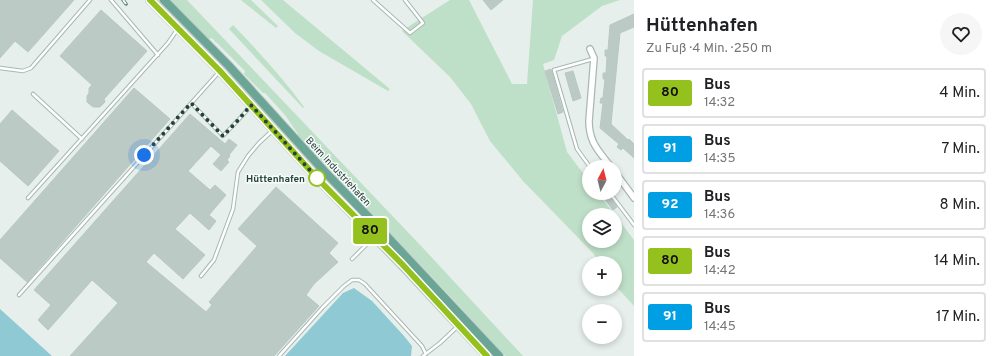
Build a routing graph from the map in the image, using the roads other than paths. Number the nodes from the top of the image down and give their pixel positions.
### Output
1 (90, 0) edge
2 (111, 0) edge
3 (150, 0) edge
4 (164, 0) edge
5 (373, 0) edge
6 (406, 0) edge
7 (179, 28) junction
8 (590, 49) dead end
9 (158, 55) junction
10 (594, 58) junction
11 (0, 68) edge
12 (220, 71) junction
13 (33, 94) dead end
14 (191, 103) junction
15 (251, 105) junction
16 (274, 130) junction
17 (82, 139) junction
18 (585, 160) edge
19 (605, 160) edge
20 (622, 182) edge
21 (28, 198) dead end
22 (634, 198) edge
23 (615, 200) edge
24 (634, 225) edge
25 (375, 236) junction
26 (352, 259) dead end
27 (201, 276) dead end
28 (19, 295) dead end
29 (459, 326) junction
30 (425, 355) edge
31 (279, 356) edge
32 (487, 356) edge
33 (498, 356) edge

1 - 11 lane
2 - 9 lane
3 - 7 main road, Beim Industriehafen
4 - 33 main road, Beim Industriehafen
5 - 6 lane
7 - 9 lane
7 - 12 main road, Beim Industriehafen
8 - 10 street
9 - 17 lane
10 - 18 lane
10 - 19 street
12 - 14 lane
12 - 15 main road, Beim Industriehafen
13 - 17 lane
14 - 15 lane
14 - 28 lane
15 - 16 main road, Beim Industriehafen
16 - 25 main road, Beim Industriehafen
16 - 27 lane
17 - 21 lane
20 - 22 street
23 - 24 lane
25 - 26 lane
25 - 29 main road, Beim Industriehafen
29 - 30 lane
29 - 32 main road, Beim Industriehafen
30 - 31 lane

